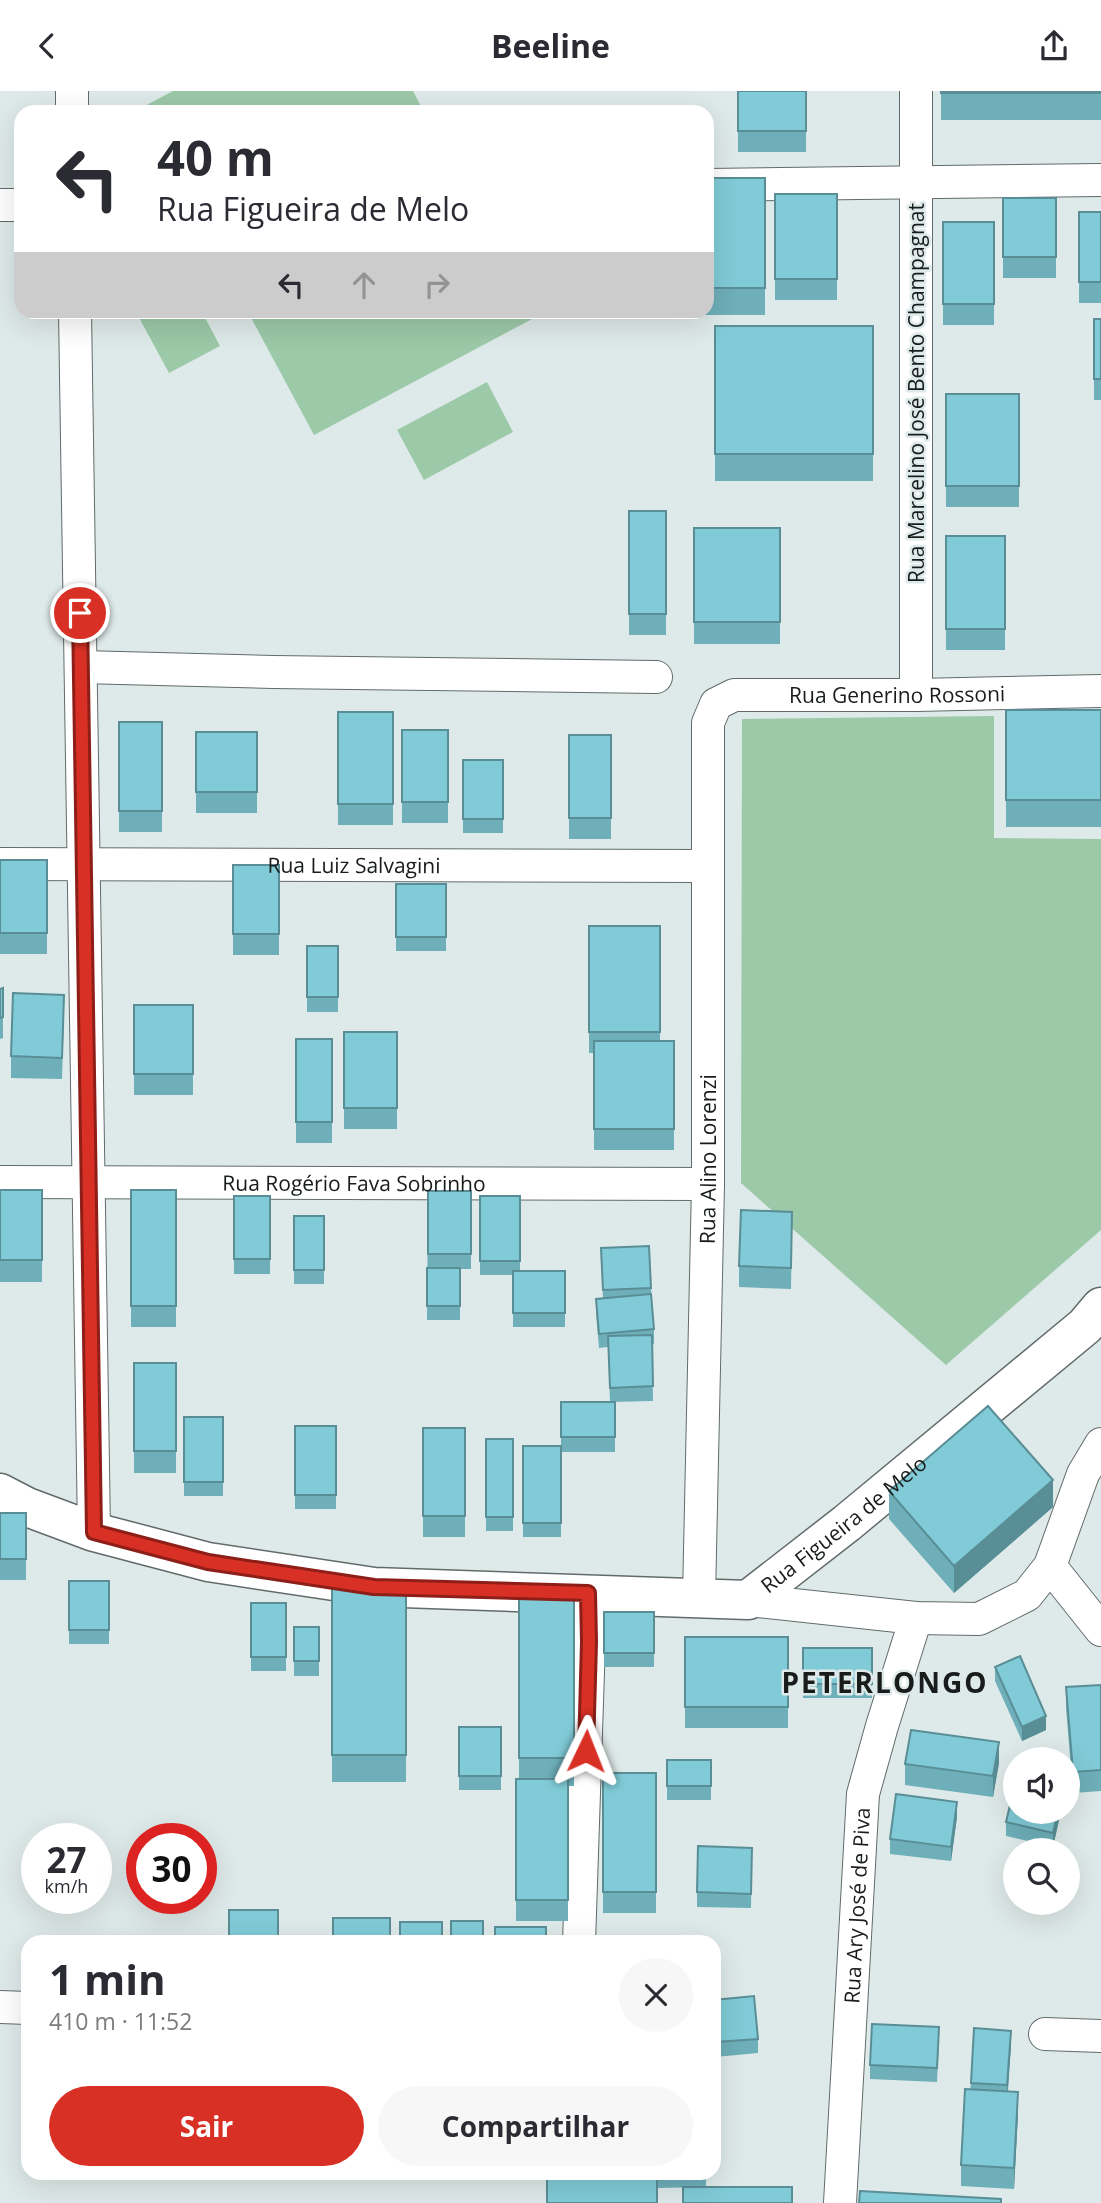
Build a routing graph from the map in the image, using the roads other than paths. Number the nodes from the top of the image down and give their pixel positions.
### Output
1 (916, 91) edge
2 (1101, 180) edge
3 (916, 181) junction
4 (714, 185) edge
5 (75, 319) edge
6 (81, 667) junction
7 (656, 677) dead end
8 (1101, 691) edge
9 (916, 695) junction
10 (708, 723) joint
11 (0, 864) edge
12 (83, 865) junction
13 (707, 866) junction
14 (0, 1182) edge
15 (89, 1182) junction
16 (708, 1184) junction
17 (1101, 1307) edge
18 (1101, 1444) edge
19 (0, 1493) edge
20 (94, 1532) junction
21 (1050, 1566) junction
22 (588, 1593) junction
23 (699, 1597) junction
24 (748, 1600) junction
25 (916, 1618) junction
26 (1101, 1630) edge
27 (579, 1935) edge
28 (0, 2007) edge
29 (21, 2008) edge
30 (1045, 2034) dead end
31 (1101, 2036) edge
32 (840, 2203) edge

1 - 3 street, Rua Marcelino José Bento Champagnat
2 - 3 street
3 - 4 street
3 - 9 street, Rua Marcelino José Bento Champagnat
5 - 6 street
6 - 7 street
6 - 12 street
8 - 9 street, Rua Generino Rossoni
9 - 10 street, Rua Generino Rossoni
10 - 13 street, Rua Alino Lorenzi
11 - 12 street, Rua Luiz Salvagini
12 - 13 street, Rua Luiz Salvagini
12 - 15 street
13 - 16 street, Rua Alino Lorenzi
14 - 15 street, Rua Rogério Fava Sobrinho
15 - 16 street, Rua Rogério Fava Sobrinho
15 - 20 street
16 - 23 street, Rua Alino Lorenzi
17 - 24 main road, Rua Figueira de Melo
18 - 21 street
19 - 20 main road, Rua Figueira de Melo
20 - 22 main road, Rua Figueira de Melo
21 - 25 street
21 - 26 street
22 - 23 main road, Rua Figueira de Melo
22 - 27 street
23 - 24 main road, Rua Figueira de Melo
24 - 25 street
25 - 32 street, Rua Ary José de Piva
28 - 29 street
30 - 31 street

